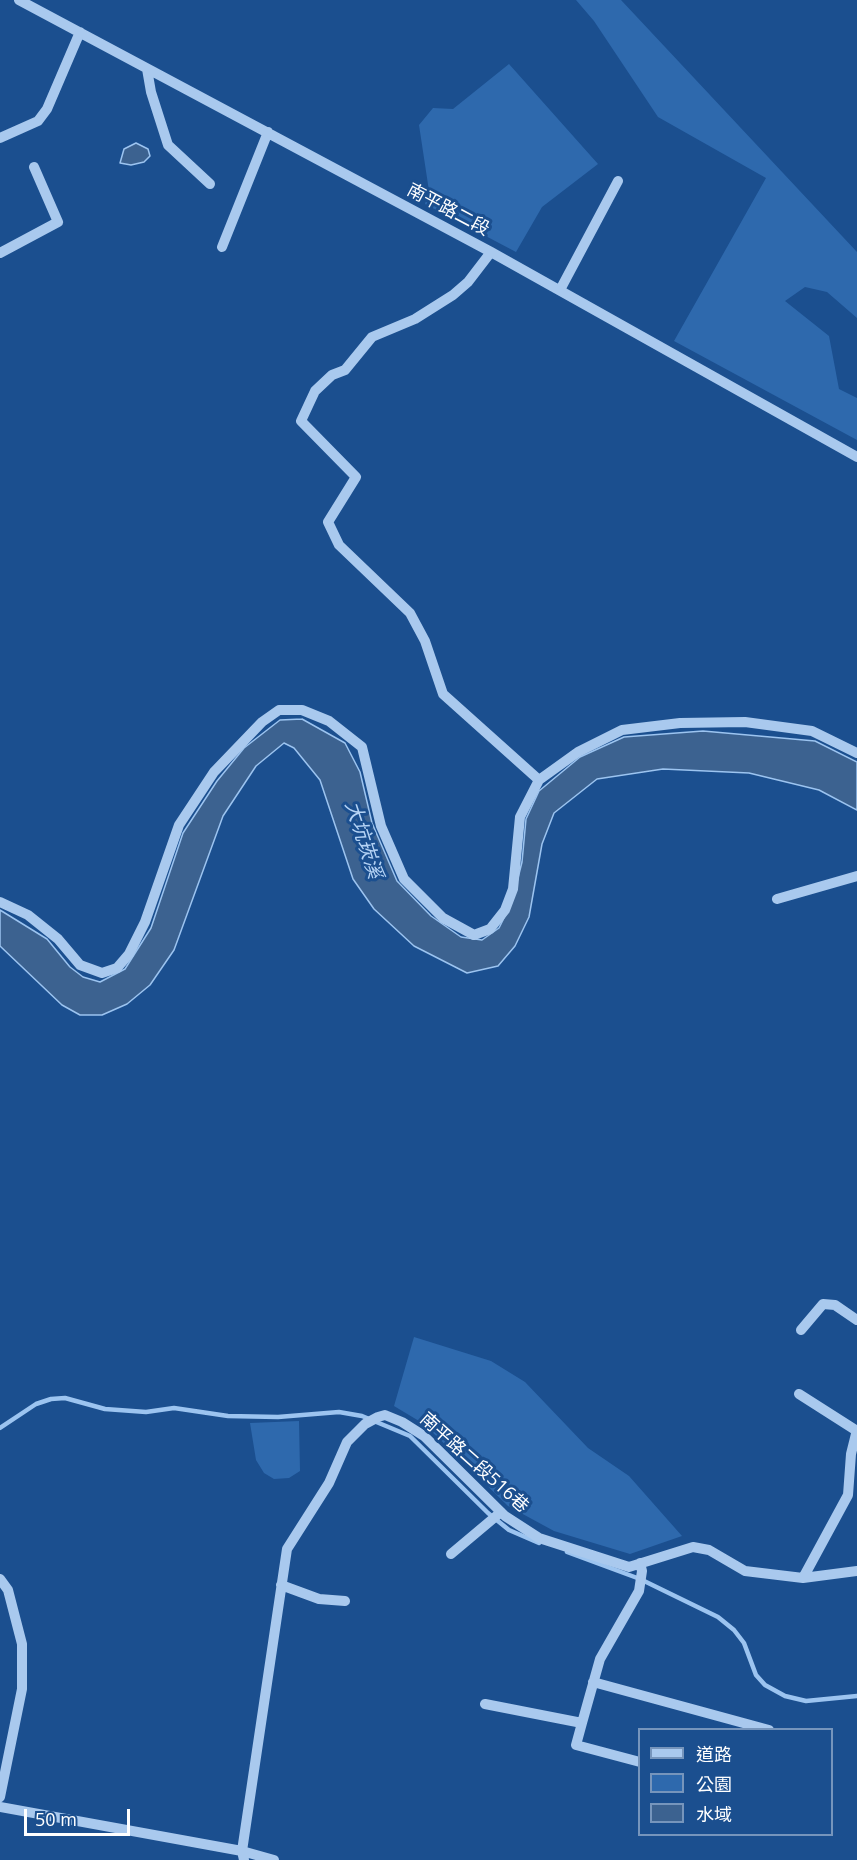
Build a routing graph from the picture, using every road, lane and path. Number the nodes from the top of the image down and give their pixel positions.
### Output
1 (19, 0) edge
2 (80, 32) junction
3 (147, 69) junction
4 (268, 132) junction
5 (0, 138) edge
6 (34, 167) dead end
7 (618, 181) dead end
8 (210, 184) dead end
9 (222, 247) dead end
10 (491, 252) junction
11 (0, 253) edge
12 (560, 290) junction
13 (857, 457) edge
14 (857, 753) edge
15 (539, 780) junction
16 (857, 876) edge
17 (777, 899) dead end
18 (0, 902) edge
19 (857, 1320) edge
20 (801, 1330) dead end
21 (799, 1394) dead end
22 (857, 1430) edge
23 (500, 1512) junction
24 (451, 1554) dead end
25 (641, 1567) junction
26 (857, 1571) edge
27 (803, 1578) junction
28 (0, 1579) edge
29 (281, 1585) junction
30 (345, 1601) dead end
31 (593, 1682) junction
32 (485, 1704) dead end
33 (582, 1723) junction
34 (762, 1728) edge
35 (638, 1762) edge
36 (0, 1797) edge
37 (0, 1807) edge
38 (243, 1856) edge
39 (274, 1860) edge

1 - 2 street, 南平路二段
2 - 3 street, 南平路二段
2 - 5 street
3 - 4 street, 南平路二段
3 - 8 street
4 - 9 street
4 - 10 street, 南平路二段
6 - 11 street
7 - 12 street
10 - 12 street, 南平路二段
10 - 15 street
12 - 13 street, 南平路二段
14 - 15 street
15 - 18 street
16 - 17 street
19 - 20 street
21 - 22 street
22 - 27 street
23 - 24 street
23 - 25 street, 南平路二段516巷
23 - 29 street, 南平路二段516巷
25 - 27 street, 南平路二段516巷
25 - 31 street
26 - 27 street, 南平路二段516巷
28 - 36 street
29 - 30 street
29 - 38 street, 南平路二段516巷
31 - 33 street
31 - 34 street
32 - 33 street
33 - 35 street
37 - 38 street
38 - 39 street

